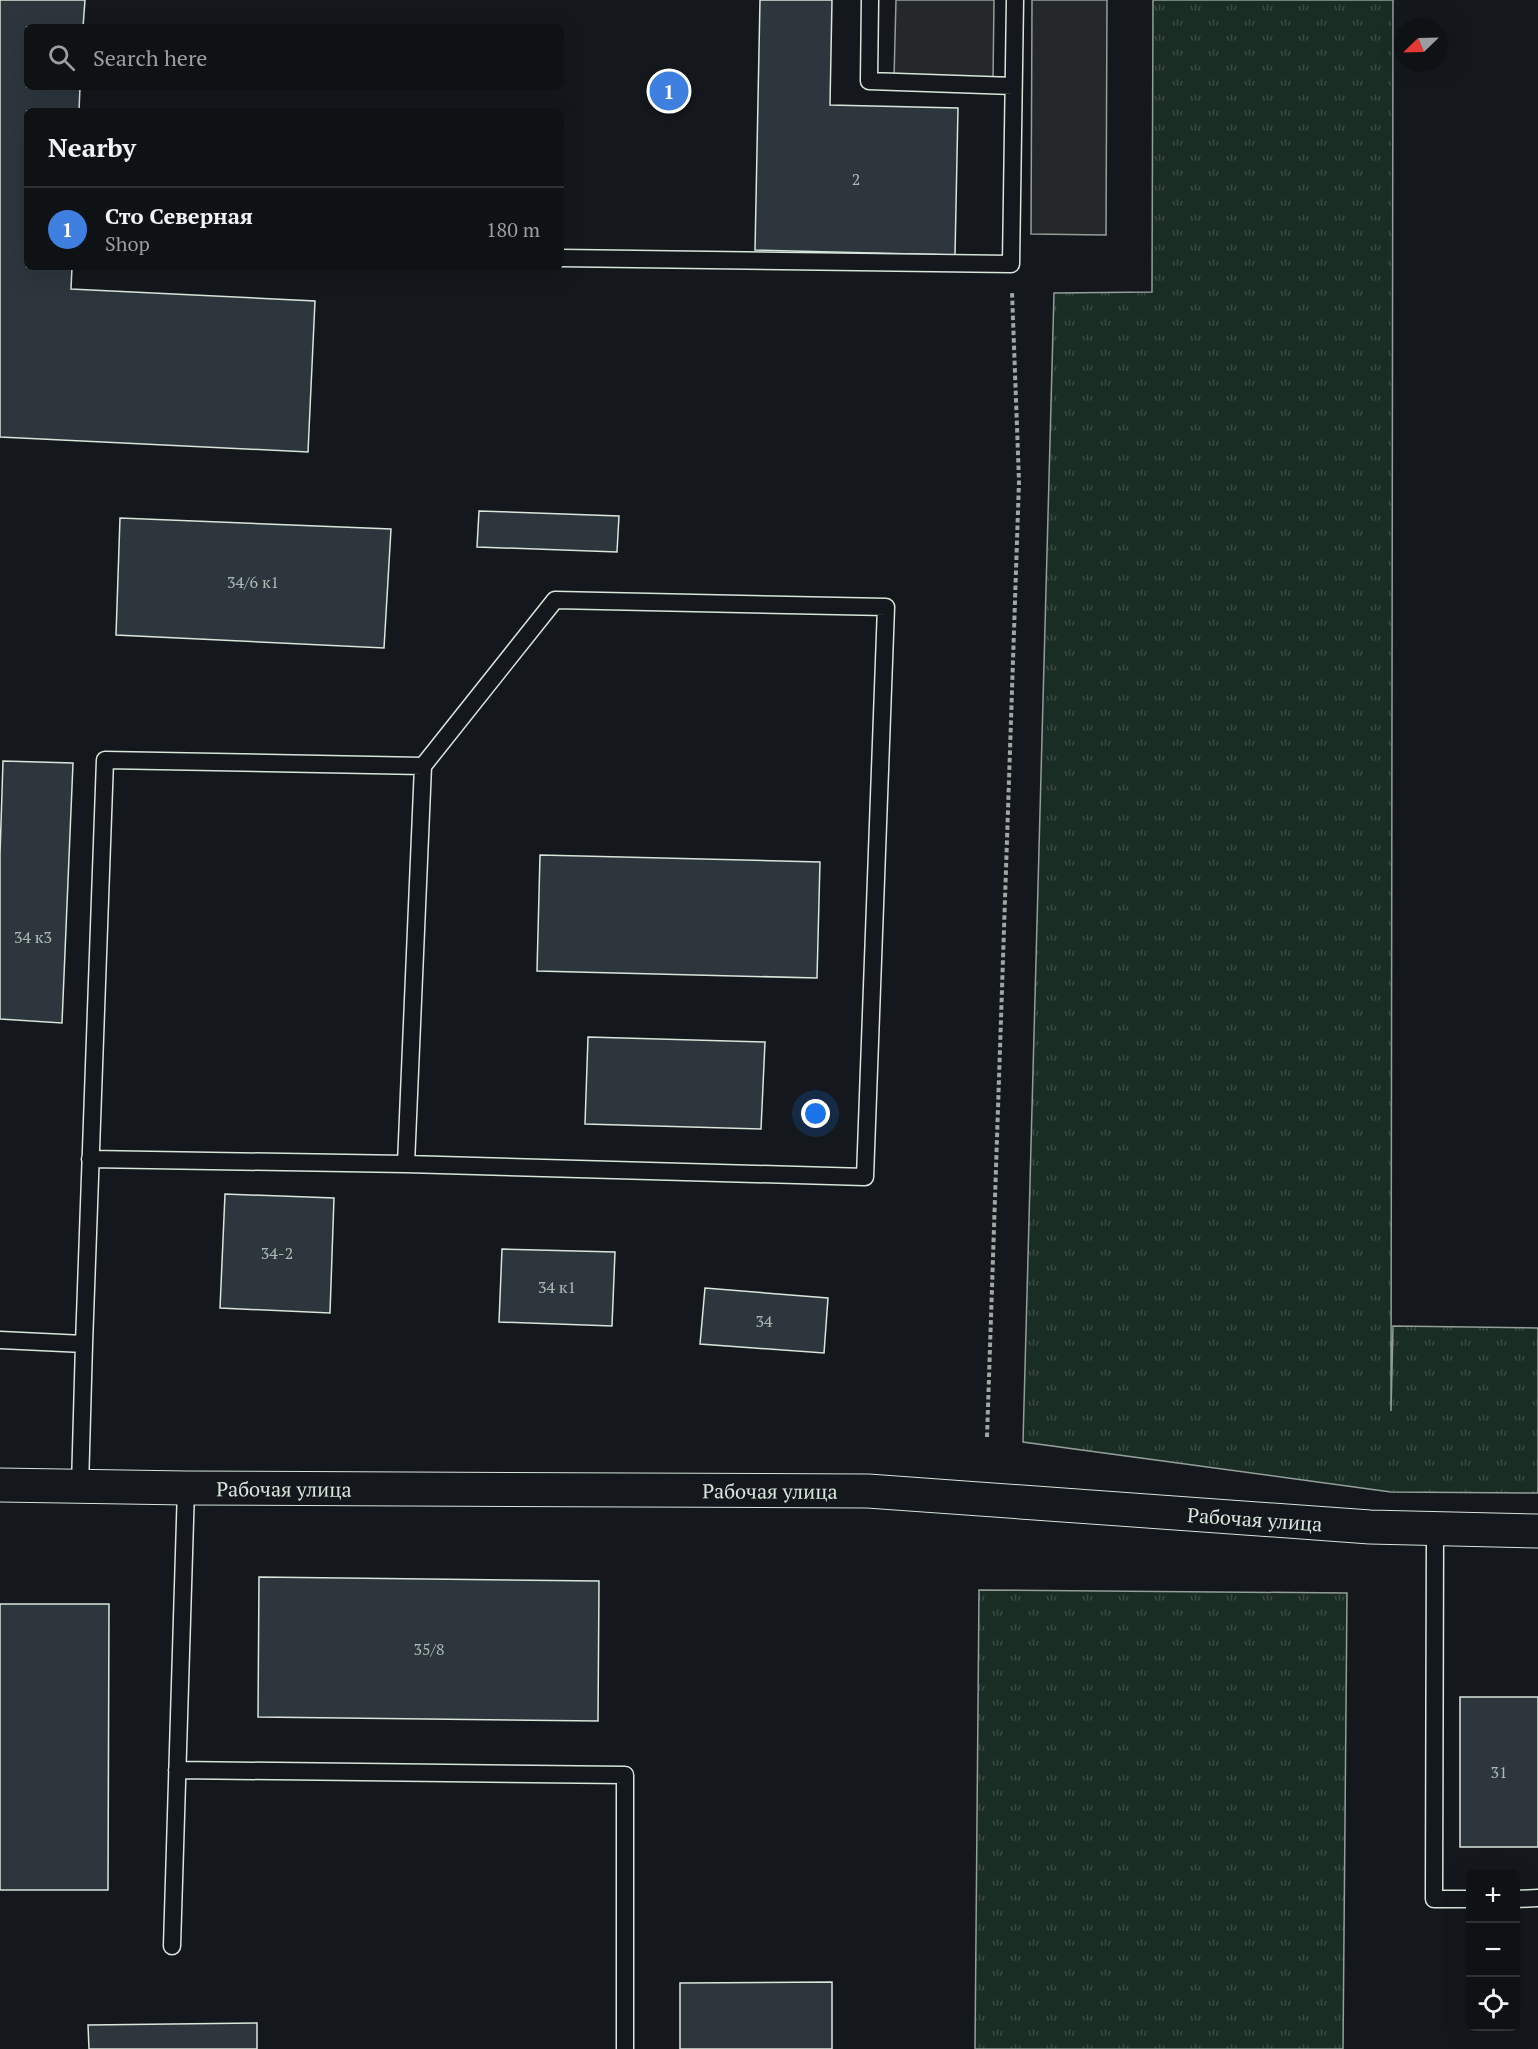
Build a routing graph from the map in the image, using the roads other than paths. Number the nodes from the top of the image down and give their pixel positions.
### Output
1 (870, 0) edge
2 (1015, 0) edge
3 (1013, 86) junction
4 (564, 258) edge
5 (423, 766) junction
6 (90, 1159) junction
7 (406, 1164) junction
8 (0, 1340) edge
9 (84, 1344) junction
10 (0, 1485) edge
11 (80, 1486) junction
12 (186, 1488) junction
13 (1435, 1529) junction
14 (1538, 1531) edge
15 (177, 1770) junction
16 (1538, 1898) edge
17 (1466, 1899) edge
18 (1520, 1899) edge
19 (172, 1946) dead end
20 (625, 2049) edge

1 - 3 lane
2 - 3 lane
3 - 4 lane
5 - 6 lane
5 - 7 lane
5 - 7 lane
6 - 7 lane
6 - 9 lane
8 - 9 lane
9 - 11 lane
10 - 11 main road, Рабочая улица
11 - 12 main road, Рабочая улица
12 - 13 main road, Рабочая улица
12 - 15 lane
13 - 14 main road, Рабочая улица
13 - 17 lane
15 - 19 lane
15 - 20 lane
16 - 18 lane

